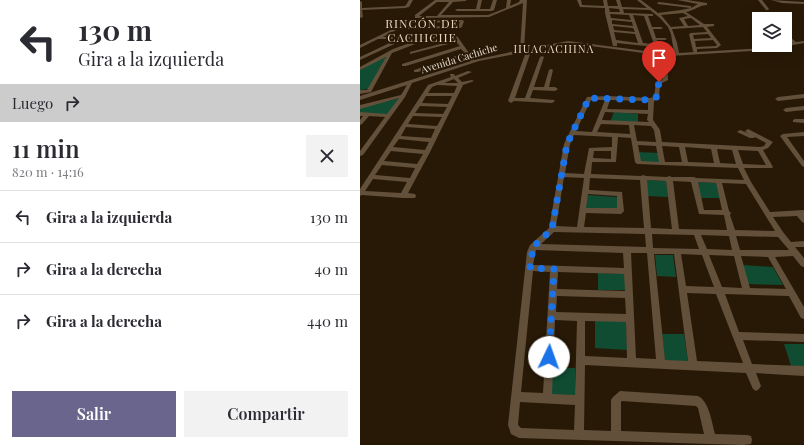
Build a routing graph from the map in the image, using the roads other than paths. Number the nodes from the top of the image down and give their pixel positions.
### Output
1 (411, 0) edge
2 (437, 0) edge
3 (451, 0) edge
4 (465, 0) edge
5 (480, 0) edge
6 (494, 0) edge
7 (508, 0) edge
8 (522, 0) edge
9 (526, 0) edge
10 (579, 0) edge
11 (592, 0) edge
12 (605, 0) edge
13 (618, 0) edge
14 (639, 0) edge
15 (679, 0) edge
16 (760, 0) edge
17 (772, 0) edge
18 (657, 1) edge
19 (687, 1) edge
20 (360, 2) edge
21 (701, 3) junction
22 (804, 3) edge
23 (627, 4) dead end
24 (706, 4) dead end
25 (594, 7) junction
26 (607, 7) junction
27 (508, 8) junction
28 (621, 8) junction
29 (694, 8) junction
30 (361, 9) junction
31 (632, 9) junction
32 (650, 9) junction
33 (767, 9) dead end
34 (457, 10) junction
35 (478, 10) junction
36 (684, 11) junction
37 (674, 12) junction
38 (607, 13) junction
39 (623, 14) junction
40 (631, 14) junction
41 (659, 14) junction
42 (646, 15) junction
43 (652, 15) dead end
44 (361, 16) edge
45 (453, 16) junction
46 (416, 17) junction
47 (438, 17) junction
48 (692, 17) junction
49 (609, 19) junction
50 (633, 21) junction
51 (407, 22) junction
52 (610, 25) junction
53 (713, 25) dead end
54 (704, 26) junction
55 (635, 27) junction
56 (687, 27) junction
57 (398, 28) junction
58 (650, 28) junction
59 (661, 28) dead end
60 (670, 28) junction
61 (612, 32) junction
62 (444, 33) dead end
63 (637, 33) junction
64 (710, 33) junction
65 (386, 34) junction
66 (378, 38) junction
67 (403, 38) junction
68 (426, 38) junction
69 (654, 39) junction
70 (665, 39) dead end
71 (714, 39) junction
72 (458, 40) junction
73 (693, 40) junction
74 (792, 40) edge
75 (614, 41) junction
76 (804, 42) edge
77 (796, 44) junction
78 (641, 45) junction
79 (462, 47) junction
80 (657, 47) junction
81 (665, 47) dead end
82 (360, 48) edge
83 (616, 49) junction
84 (525, 50) junction
85 (372, 52) junction
86 (412, 53) dead end
87 (467, 54) junction
88 (677, 55) junction
89 (668, 56) junction
90 (386, 57) junction
91 (542, 57) dead end
92 (360, 59) edge
93 (473, 61) junction
94 (360, 69) edge
95 (551, 70) dead end
96 (416, 71) junction
97 (446, 71) junction
98 (470, 72) dead end
99 (423, 78) junction
100 (453, 78) junction
101 (472, 81) dead end
102 (410, 83) junction
103 (435, 84) junction
104 (460, 86) junction
105 (531, 88) junction
106 (546, 89) junction
107 (556, 89) dead end
108 (360, 92) edge
109 (425, 94) junction
110 (455, 95) junction
111 (402, 96) junction
112 (804, 96) edge
113 (360, 98) edge
114 (608, 98) junction
115 (527, 99) junction
116 (778, 99) dead end
117 (651, 100) junction
118 (552, 101) dead end
119 (419, 104) junction
120 (450, 106) junction
121 (360, 107) edge
122 (804, 108) edge
123 (604, 110) junction
124 (786, 110) dead end
125 (650, 112) junction
126 (360, 114) edge
127 (367, 114) junction
128 (412, 114) junction
129 (388, 116) junction
130 (445, 116) junction
131 (795, 121) dead end
132 (804, 121) edge
133 (598, 122) junction
134 (360, 123) edge
135 (631, 123) junction
136 (652, 124) junction
137 (405, 125) junction
138 (439, 128) junction
139 (748, 131) dead end
140 (740, 132) dead end
141 (573, 133) junction
142 (594, 134) junction
143 (614, 135) junction
144 (803, 135) edge
145 (632, 136) junction
146 (397, 137) junction
147 (432, 140) junction
148 (634, 143) junction
149 (660, 145) junction
150 (682, 145) junction
151 (768, 145) junction
152 (714, 147) junction
153 (735, 148) junction
154 (390, 149) junction
155 (614, 149) junction
156 (760, 149) junction
157 (426, 152) junction
158 (361, 154) edge
159 (590, 160) junction
160 (381, 163) junction
161 (662, 163) junction
162 (685, 164) junction
163 (717, 165) junction
164 (804, 165) edge
165 (419, 166) junction
166 (740, 166) junction
167 (562, 175) junction
168 (588, 175) junction
169 (643, 177) junction
170 (371, 178) junction
171 (668, 178) junction
172 (694, 179) junction
173 (411, 180) junction
174 (718, 180) junction
175 (748, 182) junction
176 (586, 192) junction
177 (360, 194) edge
178 (403, 196) junction
179 (413, 196) dead end
180 (583, 210) junction
181 (728, 213) junction
182 (801, 213) edge
183 (768, 214) junction
184 (804, 220) edge
185 (552, 229) junction
186 (580, 229) junction
187 (648, 231) junction
188 (676, 232) junction
189 (698, 233) junction
190 (733, 234) junction
191 (780, 234) junction
192 (804, 244) edge
193 (789, 245) junction
194 (533, 247) junction
195 (627, 250) junction
196 (650, 250) junction
197 (677, 252) junction
198 (705, 252) junction
199 (737, 253) junction
200 (796, 253) junction
201 (770, 254) junction
202 (804, 264) edge
203 (530, 268) junction
204 (554, 269) junction
205 (628, 271) junction
206 (683, 289) junction
207 (720, 290) junction
208 (553, 292) junction
209 (747, 292) junction
210 (791, 293) junction
211 (629, 295) junction
212 (804, 315) edge
213 (552, 316) junction
214 (581, 317) junction
215 (630, 318) junction
216 (738, 336) junction
217 (804, 338) edge
218 (581, 360) junction
219 (632, 362) junction
220 (662, 364) junction
221 (694, 366) junction
222 (749, 368) junction
223 (804, 371) edge
224 (756, 386) dead end
225 (516, 397) junction
226 (547, 399) junction
227 (580, 400) junction
228 (579, 435) junction
229 (616, 436) junction
230 (711, 439) junction
231 (747, 440) dead end
232 (670, 441) edge

1 - 30 street
2 - 3 street
2 - 46 street
3 - 4 street
3 - 47 street
4 - 34 street
5 - 35 street
6 - 35 street
7 - 27 street
8 - 27 street
9 - 84 street
10 - 25 street
11 - 25 street
12 - 26 street
13 - 28 street
14 - 32 street
15 - 19 street
16 - 33 street
17 - 22 street
18 - 29 street
18 - 37 street
19 - 21 street
20 - 30 street
21 - 24 street
21 - 29 street
23 - 31 street
25 - 26 street
26 - 28 street
26 - 38 street
27 - 45 street
28 - 31 street
28 - 39 street
29 - 36 street
30 - 44 street
31 - 32 street
32 - 41 street
34 - 35 street
34 - 45 street
36 - 37 street
36 - 48 street
37 - 41 street
38 - 39 street
38 - 49 street
39 - 40 street
40 - 42 street
40 - 50 street
41 - 60 street
42 - 43 street
42 - 58 street
45 - 47 street
46 - 47 street
46 - 51 street
48 - 54 street
48 - 56 street
49 - 50 street
49 - 52 street
50 - 55 street
51 - 57 street
51 - 57 street
52 - 55 street
52 - 61 street
53 - 54 street
54 - 56 street
54 - 64 street
55 - 63 street
56 - 60 street
57 - 65 street
58 - 59 street
58 - 69 street
60 - 88 street
61 - 63 street
61 - 75 street
62 - 65 street
63 - 78 street
64 - 71 street
64 - 73 street
65 - 66 street
66 - 67 street
66 - 82 street
67 - 68 street
67 - 85 street
68 - 72 street
68 - 90 street
69 - 70 street
69 - 80 street
71 - 73 street
71 - 73 street
72 - 79 street
72 - 86 street
74 - 77 street
75 - 78 street
75 - 83 street
76 - 77 street, Avenida Cachiche
77 - 88 street, Avenida Cachiche
78 - 80 street
79 - 87 street
79 - 96 street
80 - 81 street
82 - 85 street
83 - 84 street, Avenida Cachiche
83 - 89 street, Avenida Cachiche
84 - 93 street, Avenida Cachiche
84 - 115 street
85 - 90 street
85 - 92 street
87 - 93 street
87 - 96 street
88 - 89 street, Avenida Cachiche
89 - 117 street
90 - 94 street
90 - 108 street
91 - 105 street
93 - 97 street, Avenida Cachiche
95 - 106 street
96 - 99 street
97 - 99 street, Avenida Cachiche
97 - 100 street
98 - 100 street
99 - 102 street, Avenida Cachiche
100 - 103 street
100 - 104 street
101 - 104 street
102 - 111 street
102 - 113 street, Avenida Cachiche
103 - 104 street
103 - 109 street
104 - 110 street
105 - 106 street
105 - 115 street
106 - 107 street
109 - 110 street
109 - 119 street
110 - 120 street
111 - 121 street
111 - 129 street
112 - 116 street
114 - 117 street
114 - 123 street
114 - 141 street
115 - 118 street
117 - 125 street
119 - 120 street
119 - 128 street
120 - 130 street
122 - 124 street
123 - 125 street
123 - 133 street
125 - 136 street
126 - 127 street
127 - 129 street
127 - 134 street
128 - 130 street
128 - 137 street
129 - 158 street
130 - 138 street
131 - 132 street
133 - 135 street
133 - 142 street
135 - 136 street
135 - 145 street
136 - 149 street
137 - 138 street
137 - 146 street
138 - 147 street
139 - 151 street
140 - 151 street
141 - 142 street
141 - 167 street
142 - 143 street
143 - 145 street
143 - 155 street
144 - 164 street
145 - 148 street
146 - 147 street
146 - 154 street
147 - 157 street
148 - 149 street
148 - 161 street
149 - 150 street
149 - 161 street
150 - 152 street
150 - 162 street
151 - 156 street
152 - 153 street
152 - 163 street
153 - 156 street
153 - 166 street
154 - 157 street
154 - 160 street
155 - 159 street
155 - 159 street
156 - 166 street
157 - 165 street
159 - 168 street
160 - 165 street
160 - 170 street
161 - 162 street
162 - 163 street
163 - 166 street
165 - 173 street
166 - 175 street
167 - 168 street
167 - 185 street
168 - 169 street
168 - 176 street
169 - 171 street
169 - 187 street
170 - 173 street
170 - 177 street
171 - 172 street
171 - 188 street
172 - 174 street
172 - 181 street
173 - 178 street
174 - 175 street
174 - 181 street
175 - 183 street
176 - 180 street
176 - 180 street
177 - 178 street
178 - 179 street
180 - 186 street
181 - 190 street
182 - 183 street
182 - 184 street
183 - 191 street
185 - 186 street
185 - 194 street
186 - 187 street
187 - 188 street
187 - 196 street
188 - 189 street
189 - 190 street
189 - 198 street
190 - 191 street
190 - 199 street
191 - 193 street
192 - 193 street
193 - 200 street
194 - 195 street
194 - 203 street
195 - 196 street
195 - 205 street
196 - 197 street
196 - 220 street
197 - 198 street
197 - 206 street
198 - 199 street
198 - 207 street
199 - 201 street
199 - 209 street
200 - 201 street
200 - 202 street
201 - 210 street
203 - 204 street
203 - 225 street
204 - 205 street
204 - 208 street
205 - 211 street
206 - 207 street
206 - 221 street
207 - 209 street
207 - 216 street
208 - 211 street
208 - 213 street
209 - 210 street
210 - 212 street
211 - 215 street
213 - 214 street
213 - 226 street
214 - 215 street
214 - 218 street
215 - 219 street
216 - 217 street
216 - 222 street
218 - 219 street
218 - 227 street
219 - 220 street
220 - 221 street
221 - 222 street
222 - 223 street
222 - 224 street
225 - 226 street
225 - 228 street
226 - 227 street
227 - 228 street
228 - 229 street
229 - 230 street
229 - 232 street
230 - 231 street
230 - 232 street

